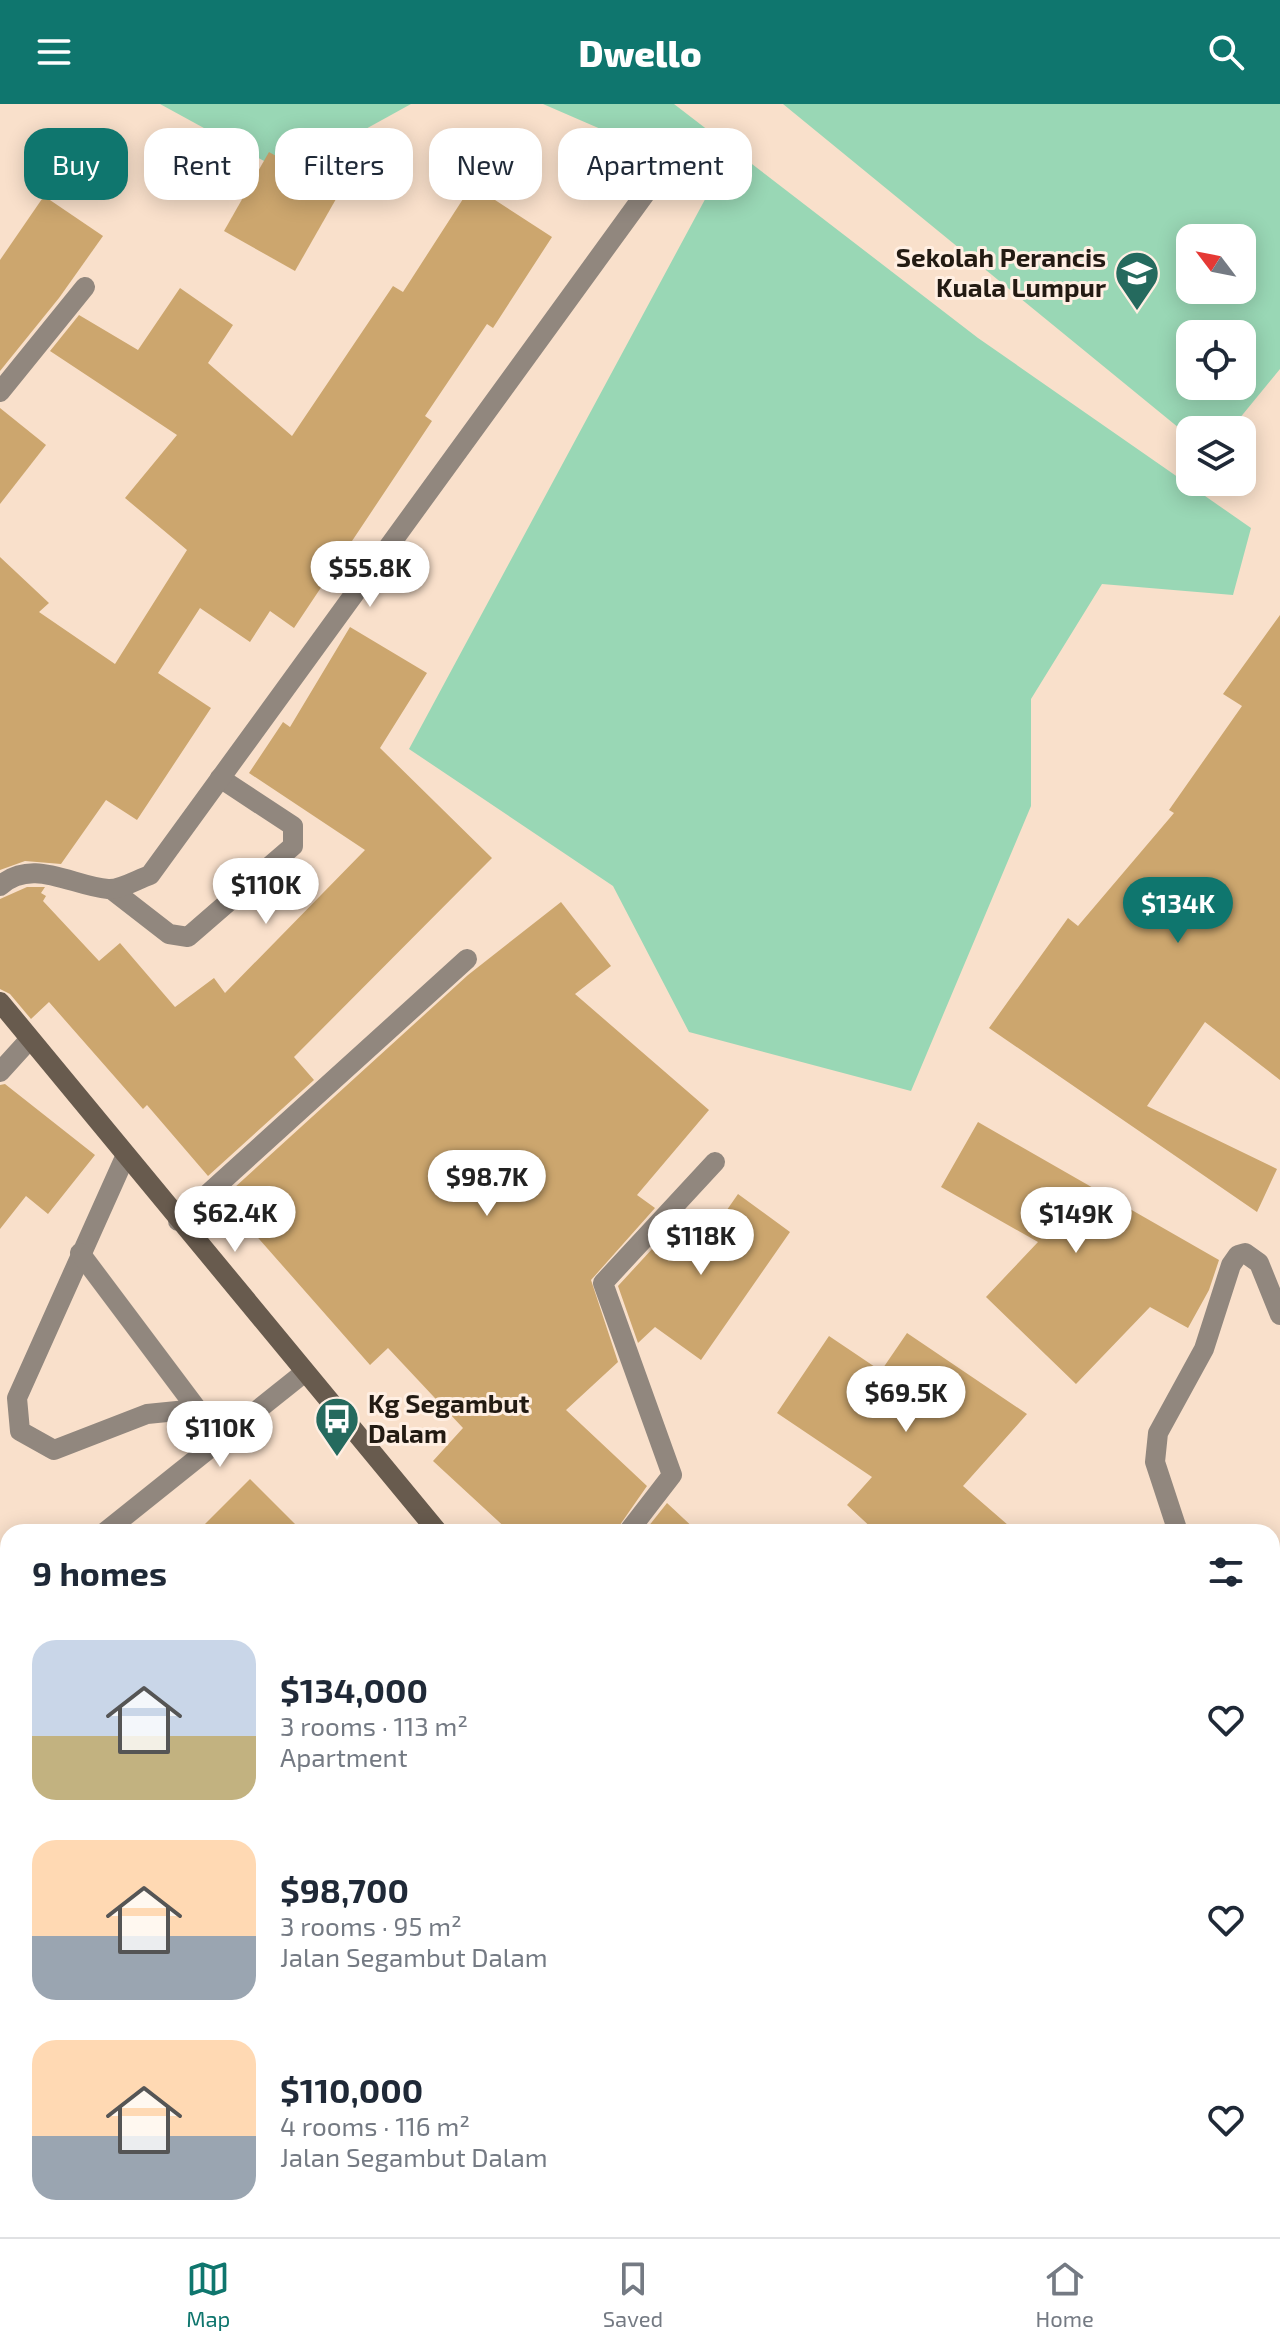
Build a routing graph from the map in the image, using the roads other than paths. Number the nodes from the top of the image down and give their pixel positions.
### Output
1 (641, 200) edge
2 (85, 287) dead end
3 (0, 392) edge
4 (220, 778) junction
5 (0, 886) edge
6 (111, 889) junction
7 (467, 959) dead end
8 (0, 1002) edge
9 (29, 1040) junction
10 (0, 1072) edge
11 (125, 1157) junction
12 (715, 1162) dead end
13 (178, 1221) junction
14 (80, 1253) junction
15 (1280, 1315) edge
16 (305, 1372) junction
17 (197, 1409) junction
18 (229, 1433) junction
19 (115, 1524) edge
20 (431, 1524) edge
21 (634, 1524) edge
22 (1175, 1524) edge

1 - 4 street
2 - 3 street
4 - 6 street
4 - 6 street
5 - 6 street
7 - 13 street
8 - 9 street
9 - 10 street
9 - 11 street
11 - 13 street
11 - 14 street
12 - 21 street
13 - 16 street
14 - 17 street
14 - 17 street
15 - 22 street
16 - 18 street
16 - 20 street
17 - 18 street
18 - 19 street

